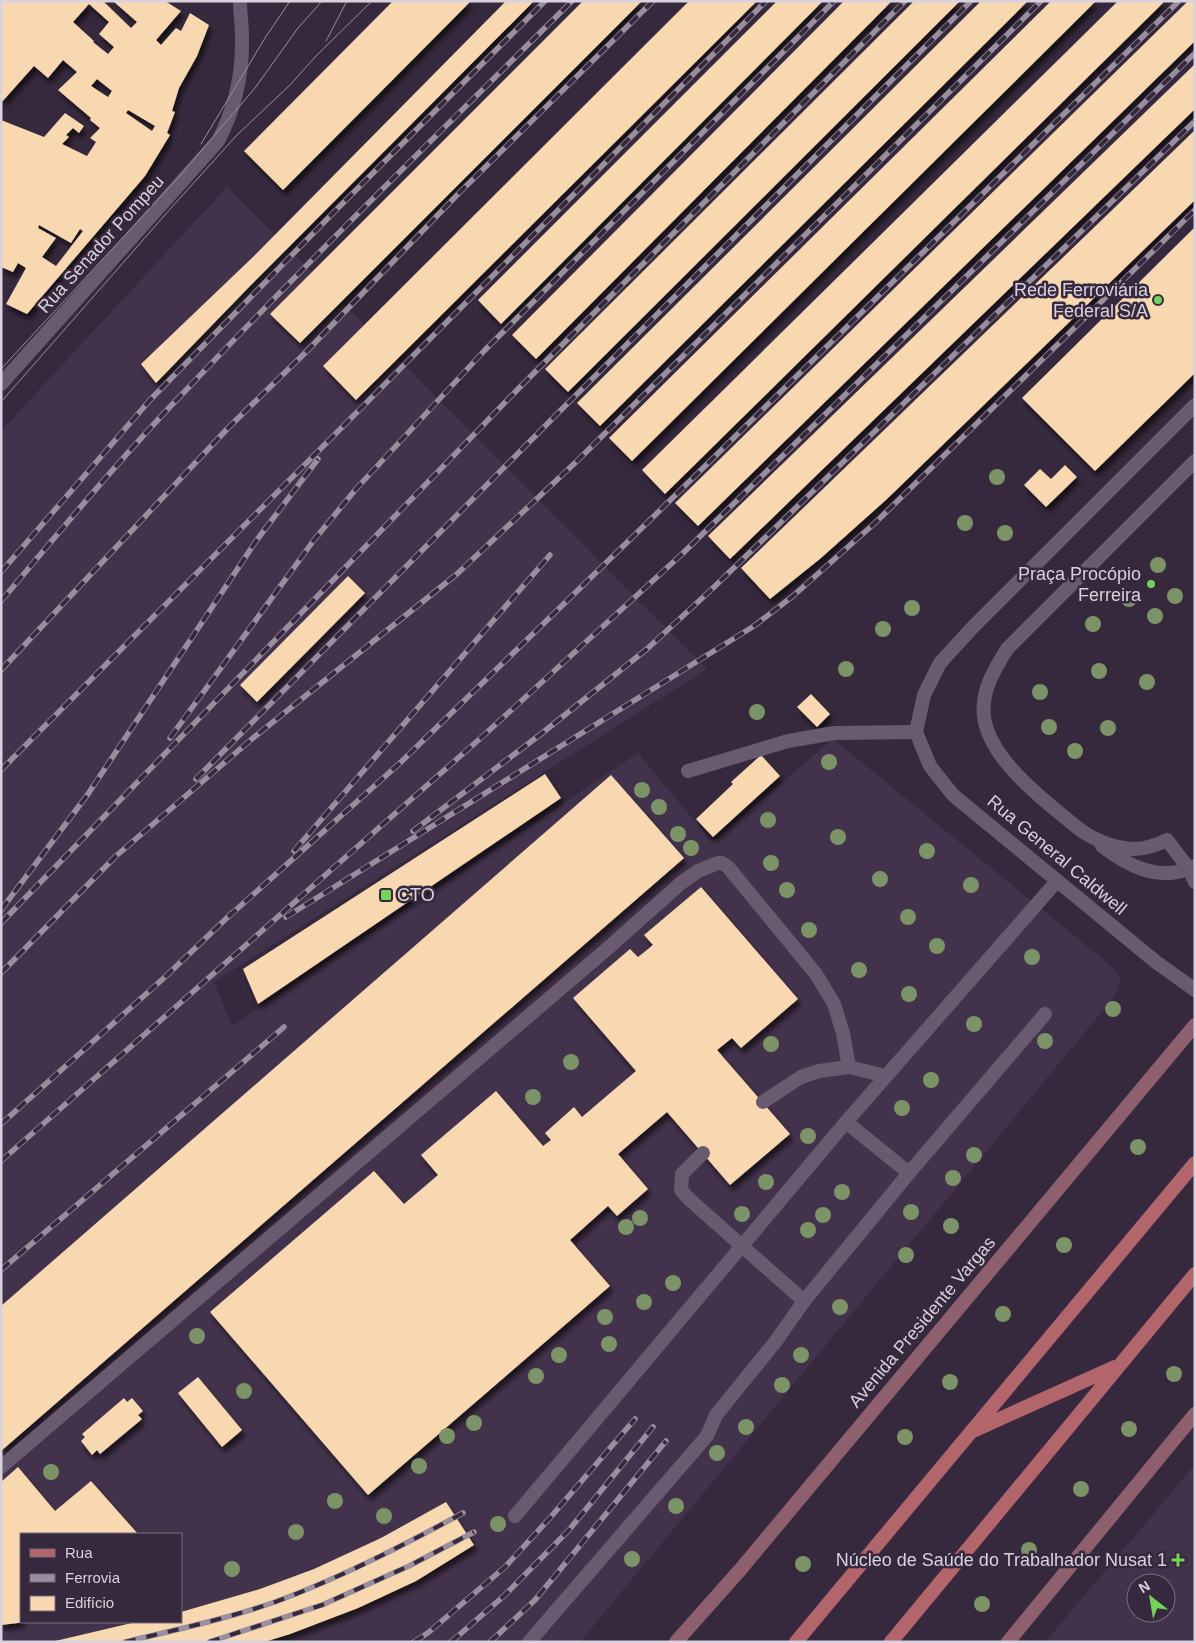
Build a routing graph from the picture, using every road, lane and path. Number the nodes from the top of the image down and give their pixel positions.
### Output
1 (240, 1) edge
2 (1, 384) edge
3 (1195, 405) edge
4 (1195, 461) edge
5 (916, 732) junction
6 (688, 771) dead end
7 (1087, 834) junction
8 (1192, 867) edge
9 (1057, 881) junction
10 (1195, 882) edge
11 (1195, 990) edge
12 (1044, 1014) dead end
13 (1195, 1024) edge
14 (849, 1067) junction
15 (886, 1076) junction
16 (763, 1102) dead end
17 (846, 1122) junction
18 (703, 1154) dead end
19 (1195, 1163) edge
20 (909, 1173) junction
21 (742, 1246) junction
22 (1195, 1274) edge
23 (804, 1301) junction
24 (1119, 1365) junction
25 (1195, 1414) edge
26 (972, 1432) junction
27 (1, 1467) edge
28 (515, 1516) dead end
29 (530, 1642) edge
30 (676, 1642) edge
31 (796, 1642) edge
32 (891, 1642) edge
33 (1008, 1642) edge

1 - 2 street, Rua Senador Pompeu
3 - 5 street
4 - 7 street
5 - 6 street
5 - 9 street, Rua General Caldwell
7 - 8 street
7 - 8 street
8 - 10 street
9 - 11 street, Rua General Caldwell
9 - 15 street
12 - 20 street
13 - 30 main road, Avenida Presidente Vargas
14 - 15 street
14 - 16 street
14 - 27 street
15 - 17 street
17 - 20 street
17 - 21 street
18 - 21 street
19 - 26 main road
20 - 23 street
21 - 23 street
21 - 28 street
22 - 24 main road
23 - 29 street
24 - 26 main road
24 - 32 main road
25 - 33 main road
26 - 31 main road

